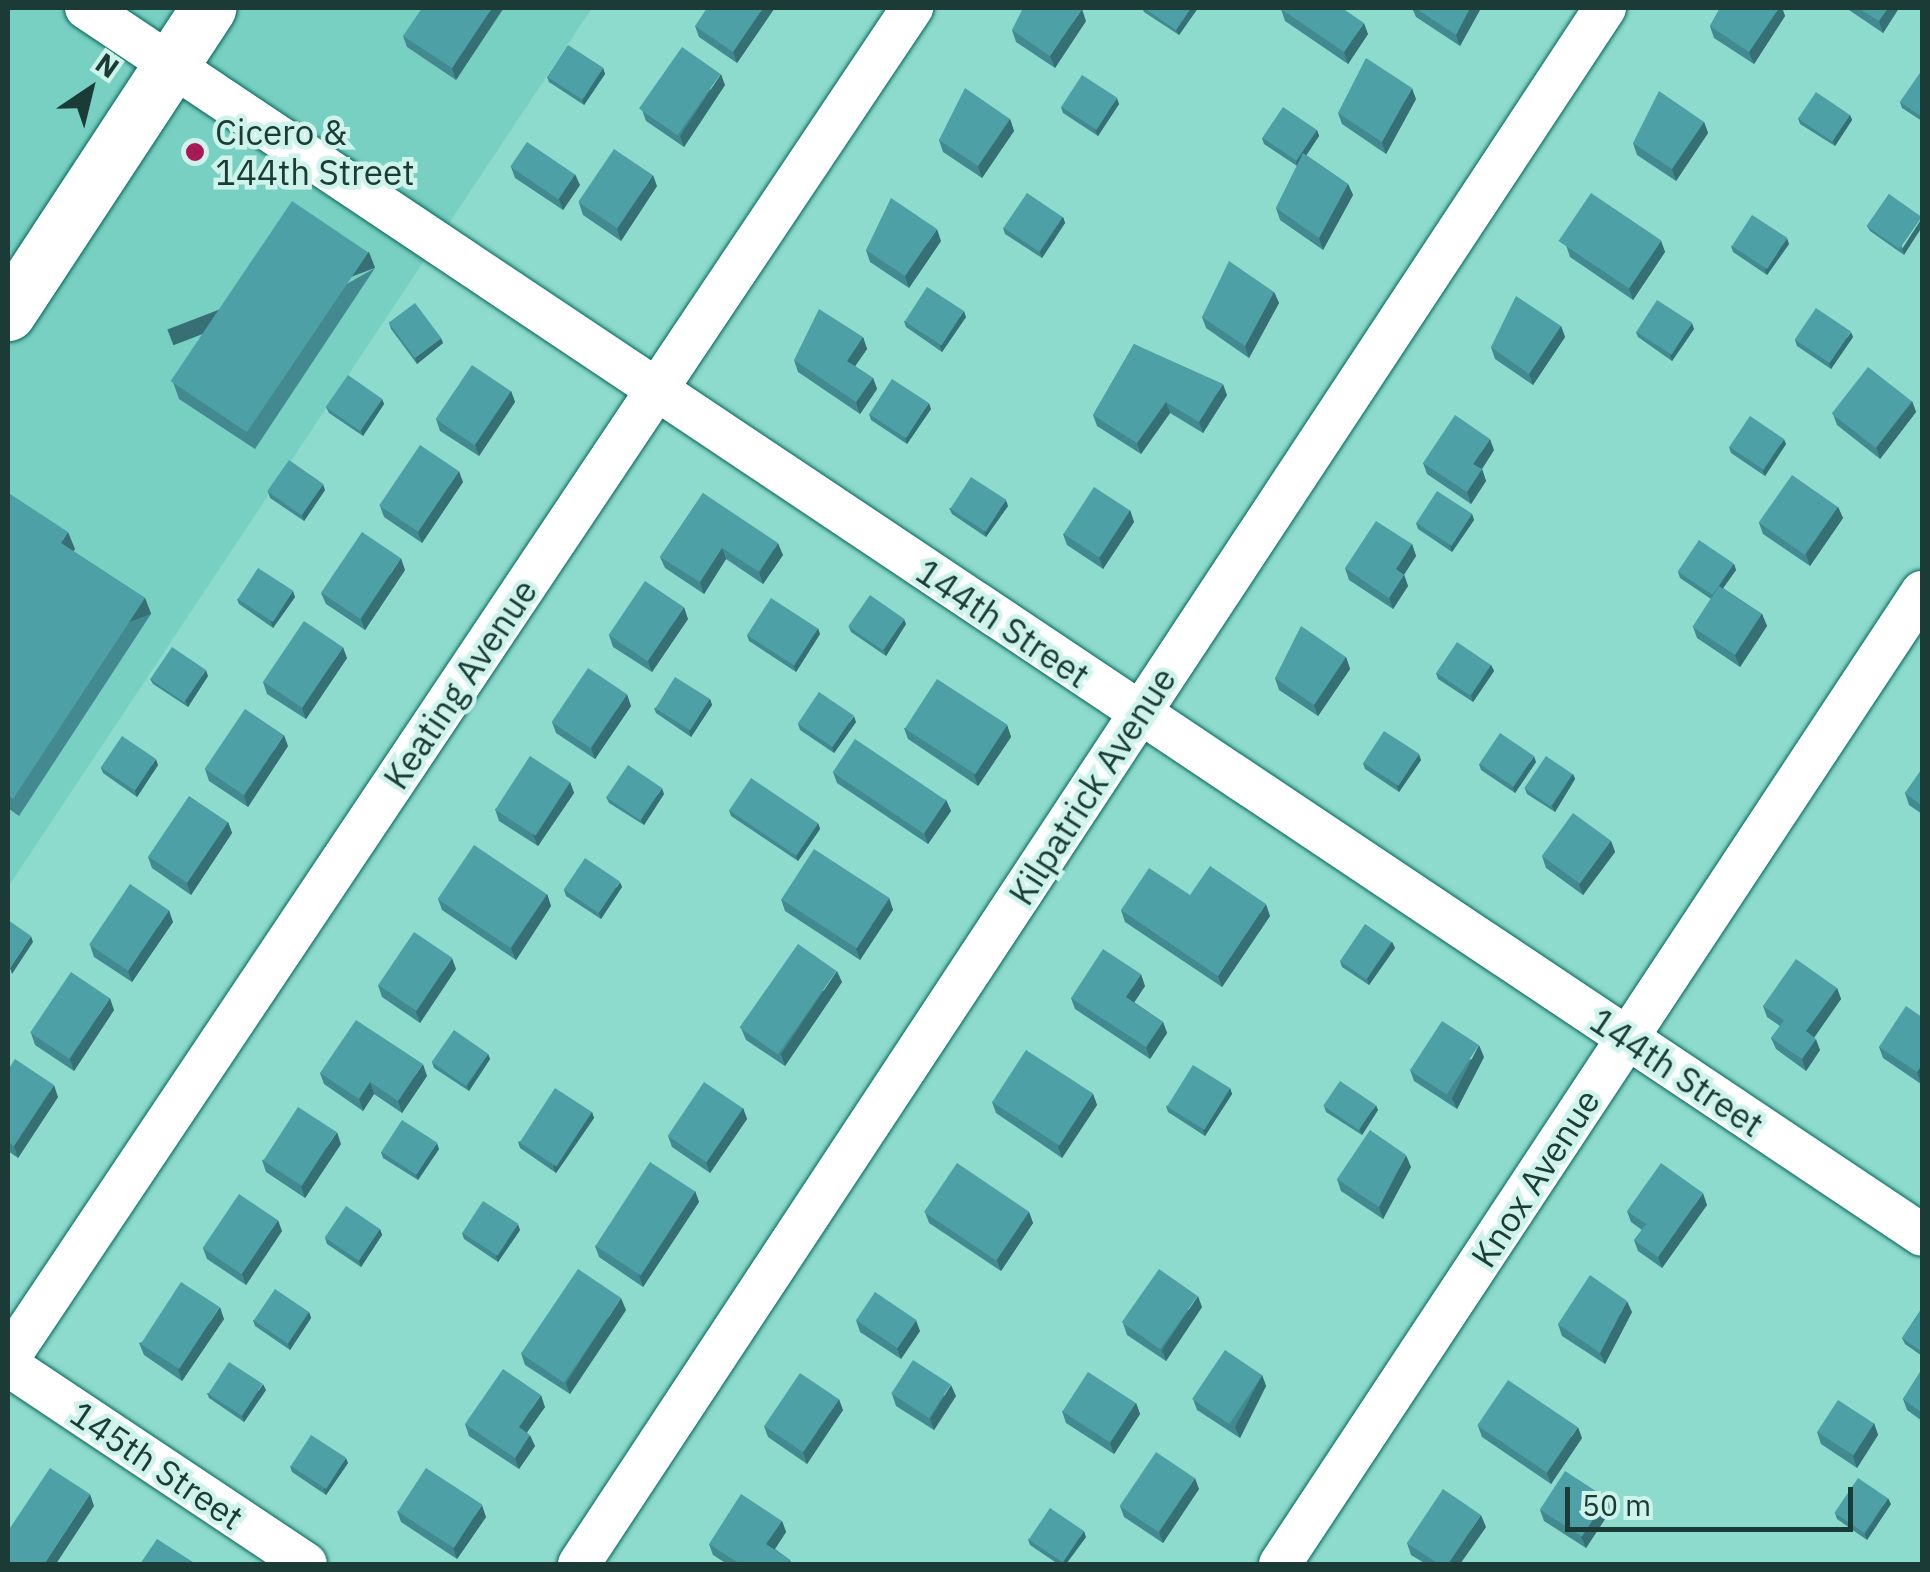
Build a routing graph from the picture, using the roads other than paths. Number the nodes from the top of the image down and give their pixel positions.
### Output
1 (86, 8) edge
2 (208, 8) edge
3 (912, 8) edge
4 (1605, 8) edge
5 (171, 64) junction
6 (8, 313) edge
7 (656, 391) junction
8 (1922, 592) edge
9 (1139, 714) junction
10 (1627, 1038) junction
11 (1922, 1235) edge
12 (8, 1362) edge
13 (306, 1564) edge
14 (579, 1564) edge
15 (1280, 1564) edge

1 - 5 street, 144th Street
2 - 5 main road
3 - 7 street, Keating Avenue
4 - 9 street, Kilpatrick Avenue
5 - 6 main road
5 - 7 street, 144th Street
7 - 9 street, 144th Street
7 - 12 street, Keating Avenue
8 - 10 street, Knox Avenue
9 - 10 street, 144th Street
9 - 14 street, Kilpatrick Avenue
10 - 11 street, 144th Street
10 - 15 street, Knox Avenue
12 - 13 street, 145th Street

